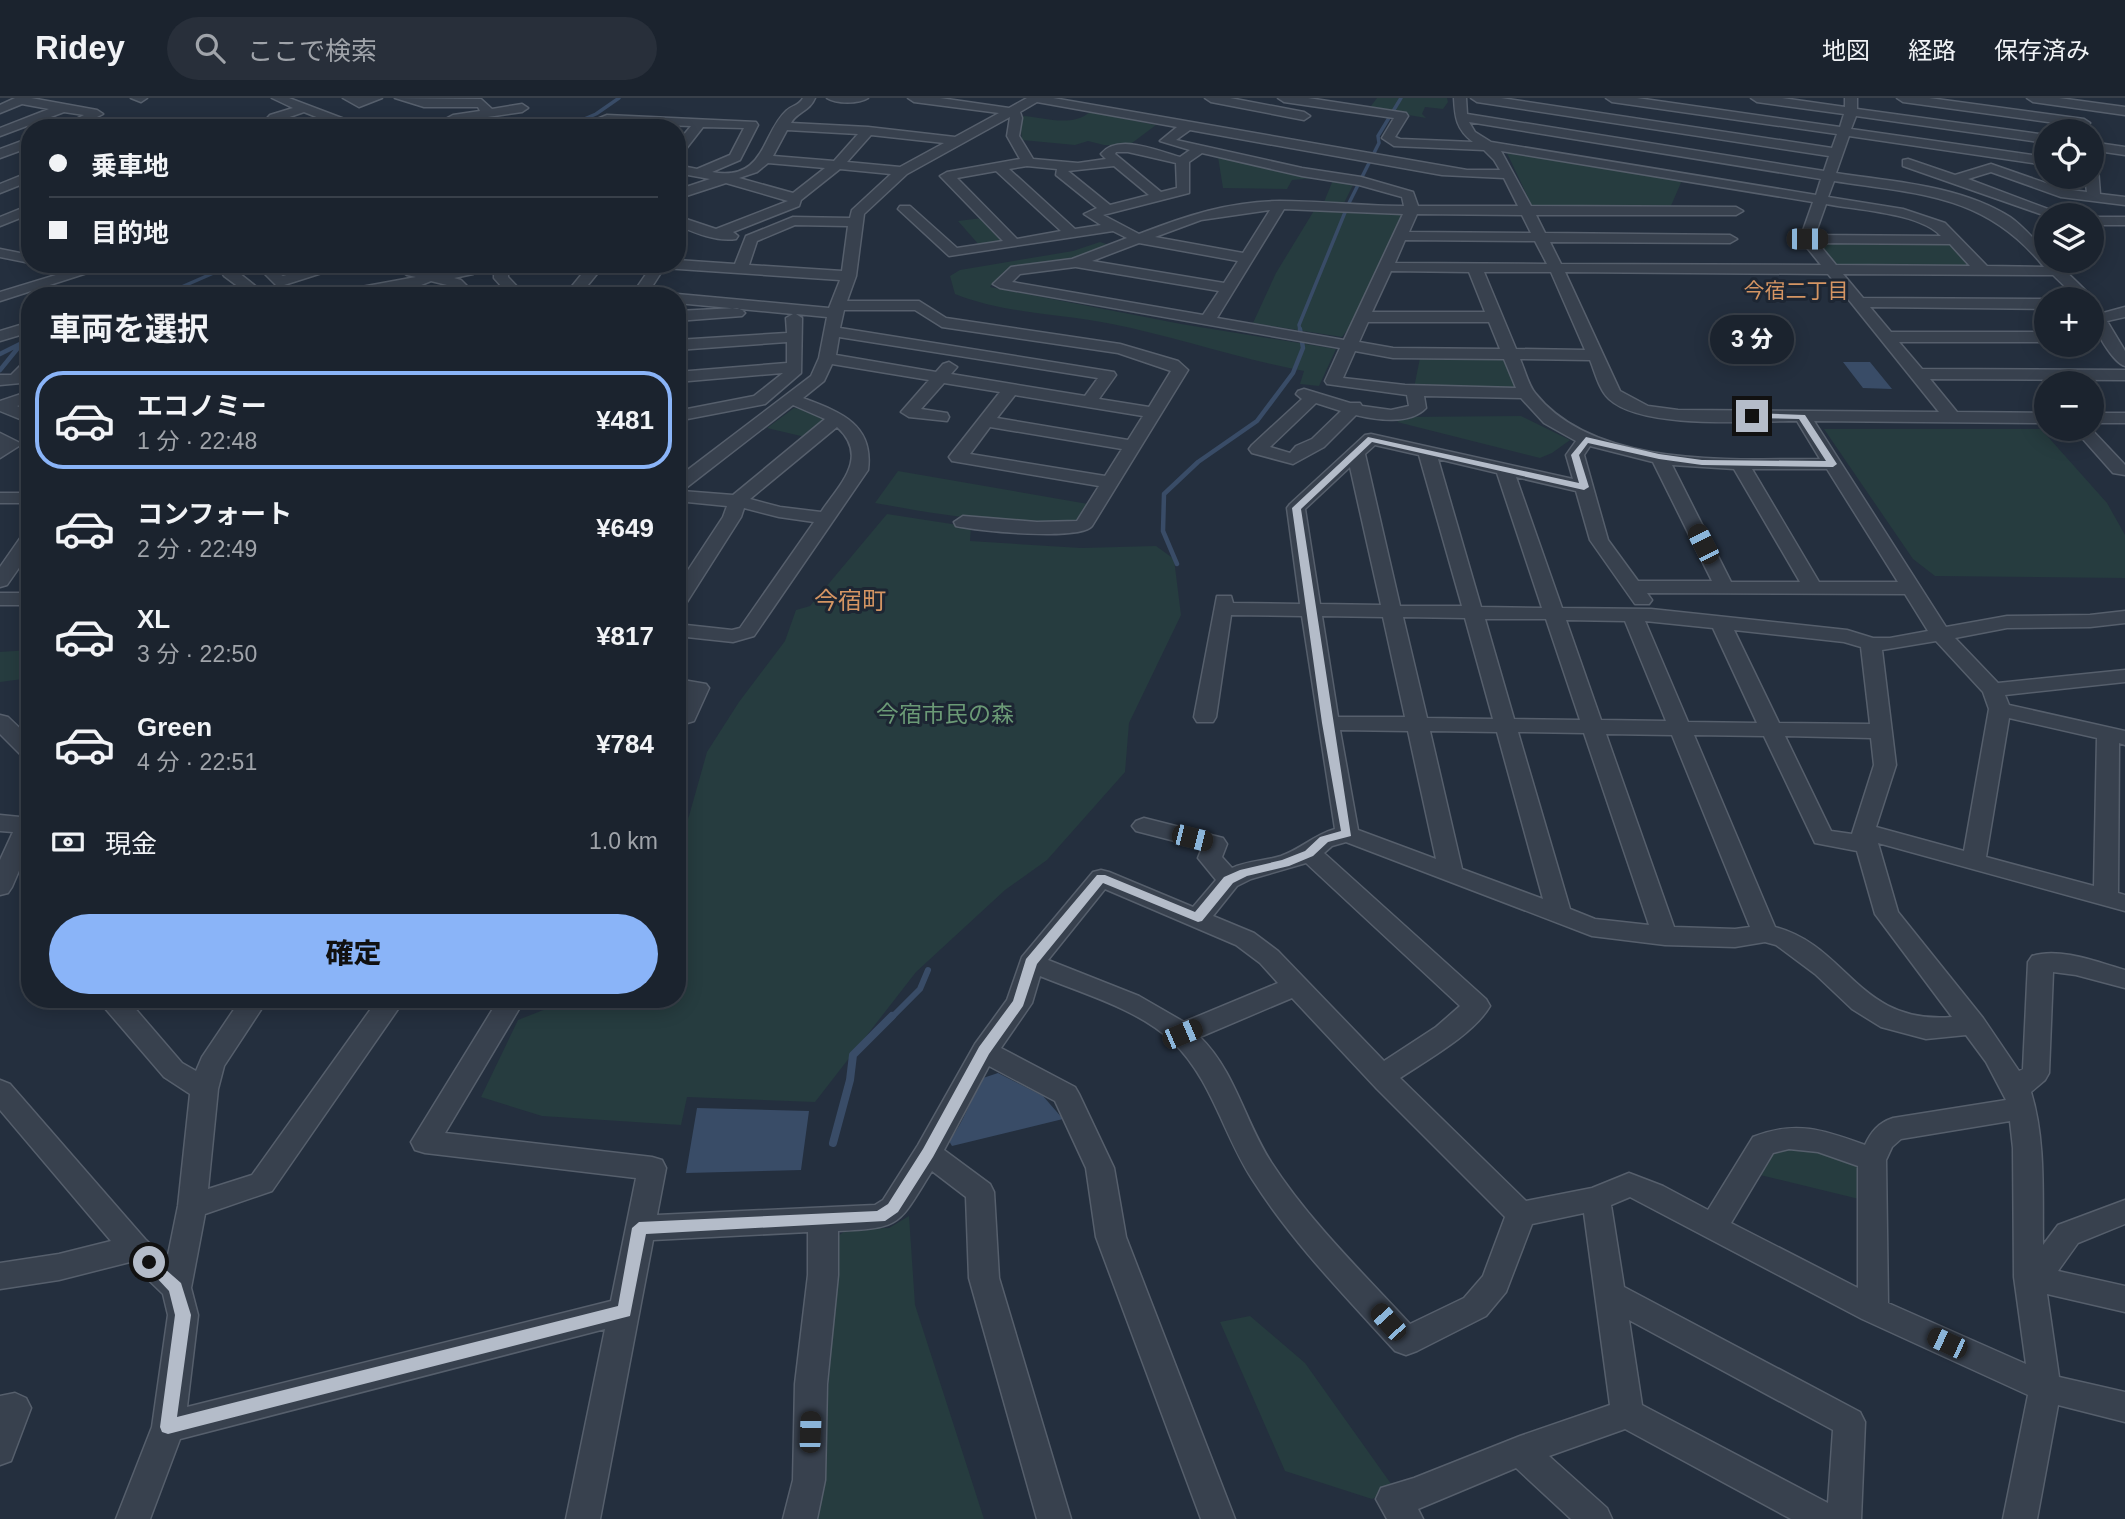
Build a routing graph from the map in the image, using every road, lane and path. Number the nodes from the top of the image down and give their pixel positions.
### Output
1 (278, 98) edge
2 (349, 98) edge
3 (376, 98) edge
4 (401, 98) edge
5 (536, 98) edge
6 (809, 98) edge
7 (833, 98) edge
8 (862, 98) edge
9 (914, 98) edge
10 (1037, 98) edge
11 (1211, 98) edge
12 (1284, 98) edge
13 (1367, 98) edge
14 (1461, 98) edge
15 (1477, 98) edge
16 (1612, 98) edge
17 (1757, 98) edge
18 (1903, 98) edge
19 (2033, 98) edge
20 (23, 99) edge
21 (1643, 100) edge
22 (2073, 101) edge
23 (948, 105) edge
24 (1851, 105) edge
25 (62, 107) junction
26 (306, 108) junction
27 (522, 108) junction
28 (0, 109) edge
29 (1360, 110) junction
30 (2125, 111) edge
31 (1014, 112) junction
32 (489, 114) junction
33 (1460, 117) junction
34 (33, 119) edge
35 (85, 119) edge
36 (273, 119) edge
37 (334, 119) edge
38 (455, 119) edge
39 (507, 119) edge
40 (1323, 119) dead end
41 (2036, 119) edge
42 (2082, 119) edge
43 (686, 123) edge
44 (700, 123) junction
45 (1350, 123) dead end
46 (1638, 123) junction
47 (0, 124) edge
48 (21, 124) edge
49 (1186, 126) junction
50 (14, 127) junction
51 (782, 127) junction
52 (21, 128) edge
53 (868, 131) junction
54 (0, 132) edge
55 (1844, 132) junction
56 (2034, 137) edge
57 (686, 140) edge
58 (959, 141) junction
59 (1913, 142) junction
60 (1633, 144) junction
61 (1440, 145) junction
62 (21, 146) edge
63 (1491, 146) junction
64 (2104, 147) edge
65 (1200, 149) junction
66 (2125, 150) edge
67 (1837, 153) junction
68 (0, 154) edge
69 (765, 159) junction
70 (2034, 159) edge
71 (1182, 161) junction
72 (1027, 162) junction
73 (1116, 162) junction
74 (1908, 163) junction
75 (0, 164) edge
76 (839, 164) junction
77 (999, 167) junction
78 (1065, 167) junction
79 (21, 168) edge
80 (1627, 168) junction
81 (686, 171) edge
82 (902, 171) junction
83 (699, 173) junction
84 (1508, 174) junction
85 (1828, 175) junction
86 (724, 177) junction
87 (1955, 179) junction
88 (21, 180) edge
89 (1470, 180) junction
90 (1901, 186) junction
91 (1747, 187) junction
92 (0, 189) edge
93 (2093, 189) edge
94 (686, 192) edge
95 (1157, 195) junction
96 (2094, 197) junction
97 (1821, 198) junction
98 (795, 200) junction
99 (2125, 201) edge
100 (1280, 205) junction
101 (2034, 207) edge
102 (905, 209) dead end
103 (1108, 210) junction
104 (1412, 210) junction
105 (1527, 211) junction
106 (1736, 211) junction
107 (21, 213) edge
108 (793, 221) junction
109 (2104, 221) edge
110 (2125, 221) edge
111 (0, 222) edge
112 (855, 222) junction
113 (686, 224) edge
114 (1113, 227) junction
115 (701, 232) junction
116 (717, 234) junction
117 (1072, 234) junction
118 (1401, 236) junction
119 (686, 237) edge
120 (1539, 238) junction
121 (751, 239) junction
122 (1139, 239) junction
123 (1807, 239) junction
124 (1953, 240) junction
125 (1012, 242) junction
126 (21, 246) edge
127 (2034, 248) edge
128 (2, 254) edge
129 (1740, 254) junction
130 (21, 258) edge
131 (1247, 258) junction
132 (1076, 263) junction
133 (686, 265) edge
134 (2034, 266) edge
135 (1386, 267) junction
136 (1475, 268) junction
137 (1556, 268) junction
138 (740, 269) junction
139 (1832, 270) junction
140 (1983, 271) junction
141 (65, 273) edge
142 (229, 273) edge
143 (308, 273) edge
144 (419, 273) edge
145 (456, 273) edge
146 (500, 273) edge
147 (590, 273) edge
148 (2059, 273) edge
149 (272, 274) dead end
150 (849, 276) junction
151 (432, 277) junction
152 (414, 284) junction
153 (25, 287) edge
154 (248, 287) edge
155 (394, 287) edge
156 (417, 287) edge
157 (460, 287) edge
158 (510, 287) edge
159 (579, 287) edge
160 (2074, 287) edge
161 (21, 288) edge
162 (1228, 288) junction
163 (2, 295) edge
164 (686, 299) edge
165 (1859, 302) junction
166 (2034, 304) edge
167 (836, 309) junction
168 (790, 311) junction
169 (2104, 312) edge
170 (2125, 312) edge
171 (686, 316) edge
172 (1363, 317) junction
173 (1495, 317) junction
174 (1208, 320) junction
175 (2104, 322) edge
176 (983, 328) junction
177 (21, 330) edge
178 (830, 331) junction
179 (0, 336) edge
180 (793, 337) junction
181 (1887, 337) junction
182 (2034, 337) edge
183 (2118, 337) edge
184 (686, 344) edge
185 (1350, 346) junction
186 (962, 353) junction
187 (1508, 355) junction
188 (1596, 355) junction
189 (827, 358) junction
190 (2125, 360) edge
191 (795, 368) junction
192 (21, 374) edge
193 (1918, 374) junction
194 (2125, 375) edge
195 (686, 376) edge
196 (940, 377) junction
197 (0, 380) edge
198 (1011, 389) junction
199 (1415, 392) junction
200 (1526, 393) junction
201 (21, 399) edge
202 (794, 400) junction
203 (1089, 402) junction
204 (1, 406) edge
205 (1354, 407) junction
206 (686, 413) edge
207 (1153, 413) junction
208 (21, 414) edge
209 (1802, 416) junction
210 (940, 417) dead end
211 (1953, 418) junction
212 (2034, 418) edge
213 (2104, 418) edge
214 (2125, 418) edge
215 (836, 419) junction
216 (987, 421) junction
217 (0, 439) edge
218 (1586, 440) junction
219 (2093, 441) edge
220 (1132, 446) junction
221 (1427, 452) junction
222 (0, 453) edge
223 (1356, 453) junction
224 (1659, 457) junction
225 (1740, 464) junction
226 (1833, 464) junction
227 (1504, 468) junction
228 (2125, 470) edge
229 (686, 479) edge
230 (1108, 482) junction
231 (1584, 487) junction
232 (686, 497) edge
233 (0, 498) edge
234 (21, 498) edge
235 (737, 501) junction
236 (827, 518) junction
237 (963, 522) dead end
238 (21, 557) edge
239 (1634, 587) junction
240 (1725, 588) junction
241 (1813, 588) junction
242 (1913, 588) junction
243 (686, 589) edge
244 (2, 597) edge
245 (21, 598) edge
246 (1311, 610) junction
247 (1392, 611) junction
248 (1473, 612) junction
249 (1554, 613) junction
250 (1642, 615) junction
251 (2125, 617) edge
252 (1720, 622) junction
253 (686, 631) edge
254 (1940, 634) junction
255 (1871, 644) junction
256 (2125, 676) edge
257 (686, 686) edge
258 (1996, 700) junction
259 (686, 714) edge
260 (1205, 717) dead end
261 (0, 722) edge
262 (1328, 723) junction
263 (1417, 724) junction
264 (1506, 725) junction
265 (1593, 726) junction
266 (1680, 728) junction
267 (1771, 729) junction
268 (1882, 731) junction
269 (2117, 737) edge
270 (21, 742) edge
271 (0, 823) edge
272 (21, 824) edge
273 (1144, 826) dead end
274 (21, 828) edge
275 (1347, 834) junction
276 (1864, 837) junction
277 (0, 839) edge
278 (21, 840) edge
279 (1309, 853) junction
280 (1974, 860) junction
281 (1451, 872) junction
282 (1229, 880) junction
283 (0, 887) edge
284 (2116, 900) edge
285 (1559, 912) junction
286 (1198, 918) junction
287 (1765, 933) junction
288 (1665, 936) junction
289 (1031, 962) junction
290 (2125, 979) edge
291 (1295, 986) junction
292 (137, 1008) edge
293 (249, 1008) edge
294 (386, 1008) edge
295 (507, 1008) edge
296 (1974, 1025) junction
297 (1182, 1034) junction
298 (984, 1051) junction
299 (1382, 1076) junction
300 (204, 1089) junction
301 (0, 1091) edge
302 (2019, 1098) junction
303 (928, 1153) junction
304 (1872, 1160) junction
305 (1596, 1199) junction
306 (192, 1206) junction
307 (2125, 1212) edge
308 (1521, 1214) junction
309 (823, 1219) junction
310 (639, 1228) junction
311 (1712, 1228) junction
312 (135, 1248) junction
313 (0, 1276) edge
314 (2029, 1278) junction
315 (176, 1288) junction
316 (1612, 1296) junction
317 (2125, 1299) edge
318 (1873, 1310) junction
319 (624, 1311) junction
320 (2045, 1388) junction
321 (2125, 1407) edge
322 (0, 1411) edge
323 (1628, 1414) junction
324 (168, 1427) junction
325 (0, 1450) edge
326 (1520, 1451) junction
327 (133, 1519) edge
328 (583, 1519) edge
329 (800, 1519) edge
330 (1054, 1519) edge
331 (1218, 1519) edge
332 (1406, 1519) edge
333 (1595, 1519) edge
334 (1824, 1519) edge
335 (1844, 1519) edge
336 (2020, 1519) edge

1 - 26 street
2 - 3 street
4 - 32 street
5 - 27 street
6 - 51 street
7 - 8 street
9 - 23 street
10 - 31 street
10 - 49 street
11 - 40 street
12 - 29 street
13 - 29 street
14 - 33 street
15 - 46 street
16 - 21 street
17 - 24 street
18 - 41 street
19 - 22 street
20 - 25 street
20 - 28 street
21 - 46 street
21 - 55 street
22 - 30 street
22 - 42 street
23 - 31 street
24 - 55 street
24 - 56 street
25 - 34 street
25 - 35 street
26 - 36 street
26 - 37 street
27 - 32 street
27 - 39 street
29 - 45 street
29 - 61 street
31 - 58 street
31 - 72 street
32 - 38 street
33 - 60 street
33 - 63 street
43 - 44 street
44 - 57 street
44 - 83 street
46 - 60 street
46 - 67 street
47 - 50 street
48 - 50 street
49 - 65 street
49 - 89 street
50 - 52 street
50 - 54 street
51 - 53 street
51 - 69 street
53 - 58 street
53 - 76 street
55 - 59 street
55 - 67 street
58 - 82 street
59 - 70 street
59 - 74 street
60 - 80 street
60 - 85 street
61 - 63 street
61 - 89 street
62 - 68 street
63 - 80 street
63 - 84 street
64 - 66 street
65 - 71 street
65 - 104 street
67 - 85 street
69 - 76 street
69 - 86 street
71 - 73 street
71 - 95 street
72 - 77 street
72 - 78 street
73 - 78 street
73 - 95 street
74 - 87 street
74 - 90 street
75 - 79 street
76 - 82 street
76 - 98 street
77 - 117 street
77 - 125 street
78 - 103 street
80 - 91 street
81 - 83 street
82 - 112 street
83 - 86 street
84 - 89 street
84 - 105 street
85 - 90 street
85 - 97 street
86 - 94 street
86 - 98 street
87 - 96 street
87 - 101 street
88 - 92 street
90 - 127 street
91 - 97 street
91 - 106 street
93 - 96 street
95 - 103 street
96 - 99 street
97 - 123 street
97 - 124 street
98 - 108 street
98 - 116 street
100 - 104 street
100 - 122 street
100 - 131 street
102 - 125 street
103 - 114 street
104 - 105 street
104 - 118 street
105 - 106 street
105 - 120 street
106 - 129 street
107 - 111 street
108 - 112 street
108 - 121 street
109 - 110 street
112 - 150 street
113 - 115 street
114 - 117 street
114 - 122 street
115 - 116 street
115 - 119 street
116 - 121 street
117 - 125 street
118 - 120 street
118 - 135 street
120 - 129 street
120 - 137 street
121 - 138 street
122 - 131 street
122 - 132 street
123 - 124 street
123 - 139 street
124 - 140 street
126 - 128 street
128 - 130 street
129 - 137 street
129 - 139 street
131 - 162 street
132 - 162 street
132 - 174 street
133 - 138 street
134 - 140 street
135 - 136 street
135 - 172 street
136 - 137 street
136 - 173 street
137 - 188 street
138 - 150 street
139 - 140 street
139 - 165 street
141 - 153 street
142 - 154 street
143 - 149 street
144 - 151 street
145 - 151 street
146 - 158 street
147 - 159 street
148 - 160 street
150 - 167 street
151 - 152 street
151 - 157 street
152 - 155 street
152 - 156 street
161 - 163 street
162 - 174 street
164 - 168 street
165 - 166 street
165 - 181 street
167 - 168 street
167 - 176 street
167 - 178 street
168 - 171 street
168 - 180 street
169 - 170 street
172 - 173 street
172 - 185 street
173 - 187 street
174 - 185 street
175 - 183 street
176 - 186 street
176 - 207 street
177 - 179 street
178 - 186 street
178 - 189 street
180 - 184 street
180 - 191 street
181 - 182 street
181 - 193 street
183 - 190 street
185 - 187 street
185 - 199 street
186 - 196 street
186 - 203 street
187 - 188 street
187 - 200 street
188 - 209 street
189 - 196 street
189 - 202 street
191 - 195 street
191 - 206 street
192 - 197 street
193 - 194 street
193 - 211 street
196 - 198 street
196 - 210 street
198 - 203 street
198 - 216 street
199 - 200 street
199 - 205 street
200 - 218 street
201 - 204 street
202 - 215 street
202 - 229 street
203 - 207 street
204 - 208 street
205 - 205 street
207 - 220 street
209 - 211 street
209 - 226 street
211 - 212 street
213 - 214 street
215 - 235 street
215 - 236 street
216 - 220 street
216 - 230 street
217 - 222 street
218 - 224 street
218 - 231 street
219 - 228 street
220 - 230 street
221 - 223 street
221 - 227 street
221 - 248 street
223 - 246 street
223 - 247 street
224 - 225 street
224 - 240 street
225 - 226 street
225 - 241 street
226 - 242 street
227 - 231 street
227 - 249 street
230 - 237 street
231 - 239 street
232 - 235 street
233 - 234 street
235 - 236 street
235 - 243 street
236 - 253 street
238 - 244 street
239 - 240 street
239 - 250 street
240 - 241 street
241 - 242 street
242 - 254 street
244 - 245 street
246 - 247 street
246 - 260 street
246 - 262 street
247 - 248 street
247 - 263 street
248 - 249 street
248 - 264 street
249 - 250 street
249 - 265 street
250 - 252 street
250 - 266 street
251 - 254 street
252 - 255 street
252 - 267 street
254 - 255 street
254 - 258 street
255 - 268 street
256 - 258 street
257 - 259 street
258 - 269 street
258 - 280 street
261 - 270 street
262 - 263 street
262 - 275 street
263 - 264 street
263 - 281 street
264 - 265 street
264 - 285 street
265 - 266 street
265 - 288 street
266 - 267 street
266 - 287 street
267 - 268 street
267 - 276 street
268 - 276 street
269 - 284 street
271 - 272 street
273 - 282 street
274 - 277 street
275 - 279 street
275 - 281 street
276 - 280 street
276 - 296 street
278 - 283 street
279 - 282 street
279 - 299 street
280 - 284 street
281 - 285 street
282 - 286 street
285 - 288 street
286 - 289 street
286 - 291 street
287 - 288 street
287 - 296 street
289 - 297 street
289 - 298 street
290 - 302 street
291 - 297 street
291 - 299 street
292 - 300 street
293 - 300 street
294 - 306 street
295 - 310 street
296 - 302 street
297 - 308 street
298 - 303 street
298 - 331 street
299 - 308 street
300 - 306 street
301 - 312 street
302 - 304 street
302 - 314 street
303 - 309 street
303 - 330 street
304 - 311 street
304 - 318 street
305 - 308 street
305 - 311 street
305 - 316 street
306 - 315 street
307 - 314 street
309 - 310 street
309 - 329 street
310 - 319 street
311 - 318 street
312 - 313 street
312 - 315 street
314 - 317 street
314 - 320 street
315 - 324 street
316 - 323 street
316 - 335 street
318 - 320 street
319 - 324 street
319 - 328 street
320 - 321 street
320 - 336 street
322 - 325 street
323 - 326 street
323 - 334 street
324 - 327 street
326 - 332 street
326 - 333 street

